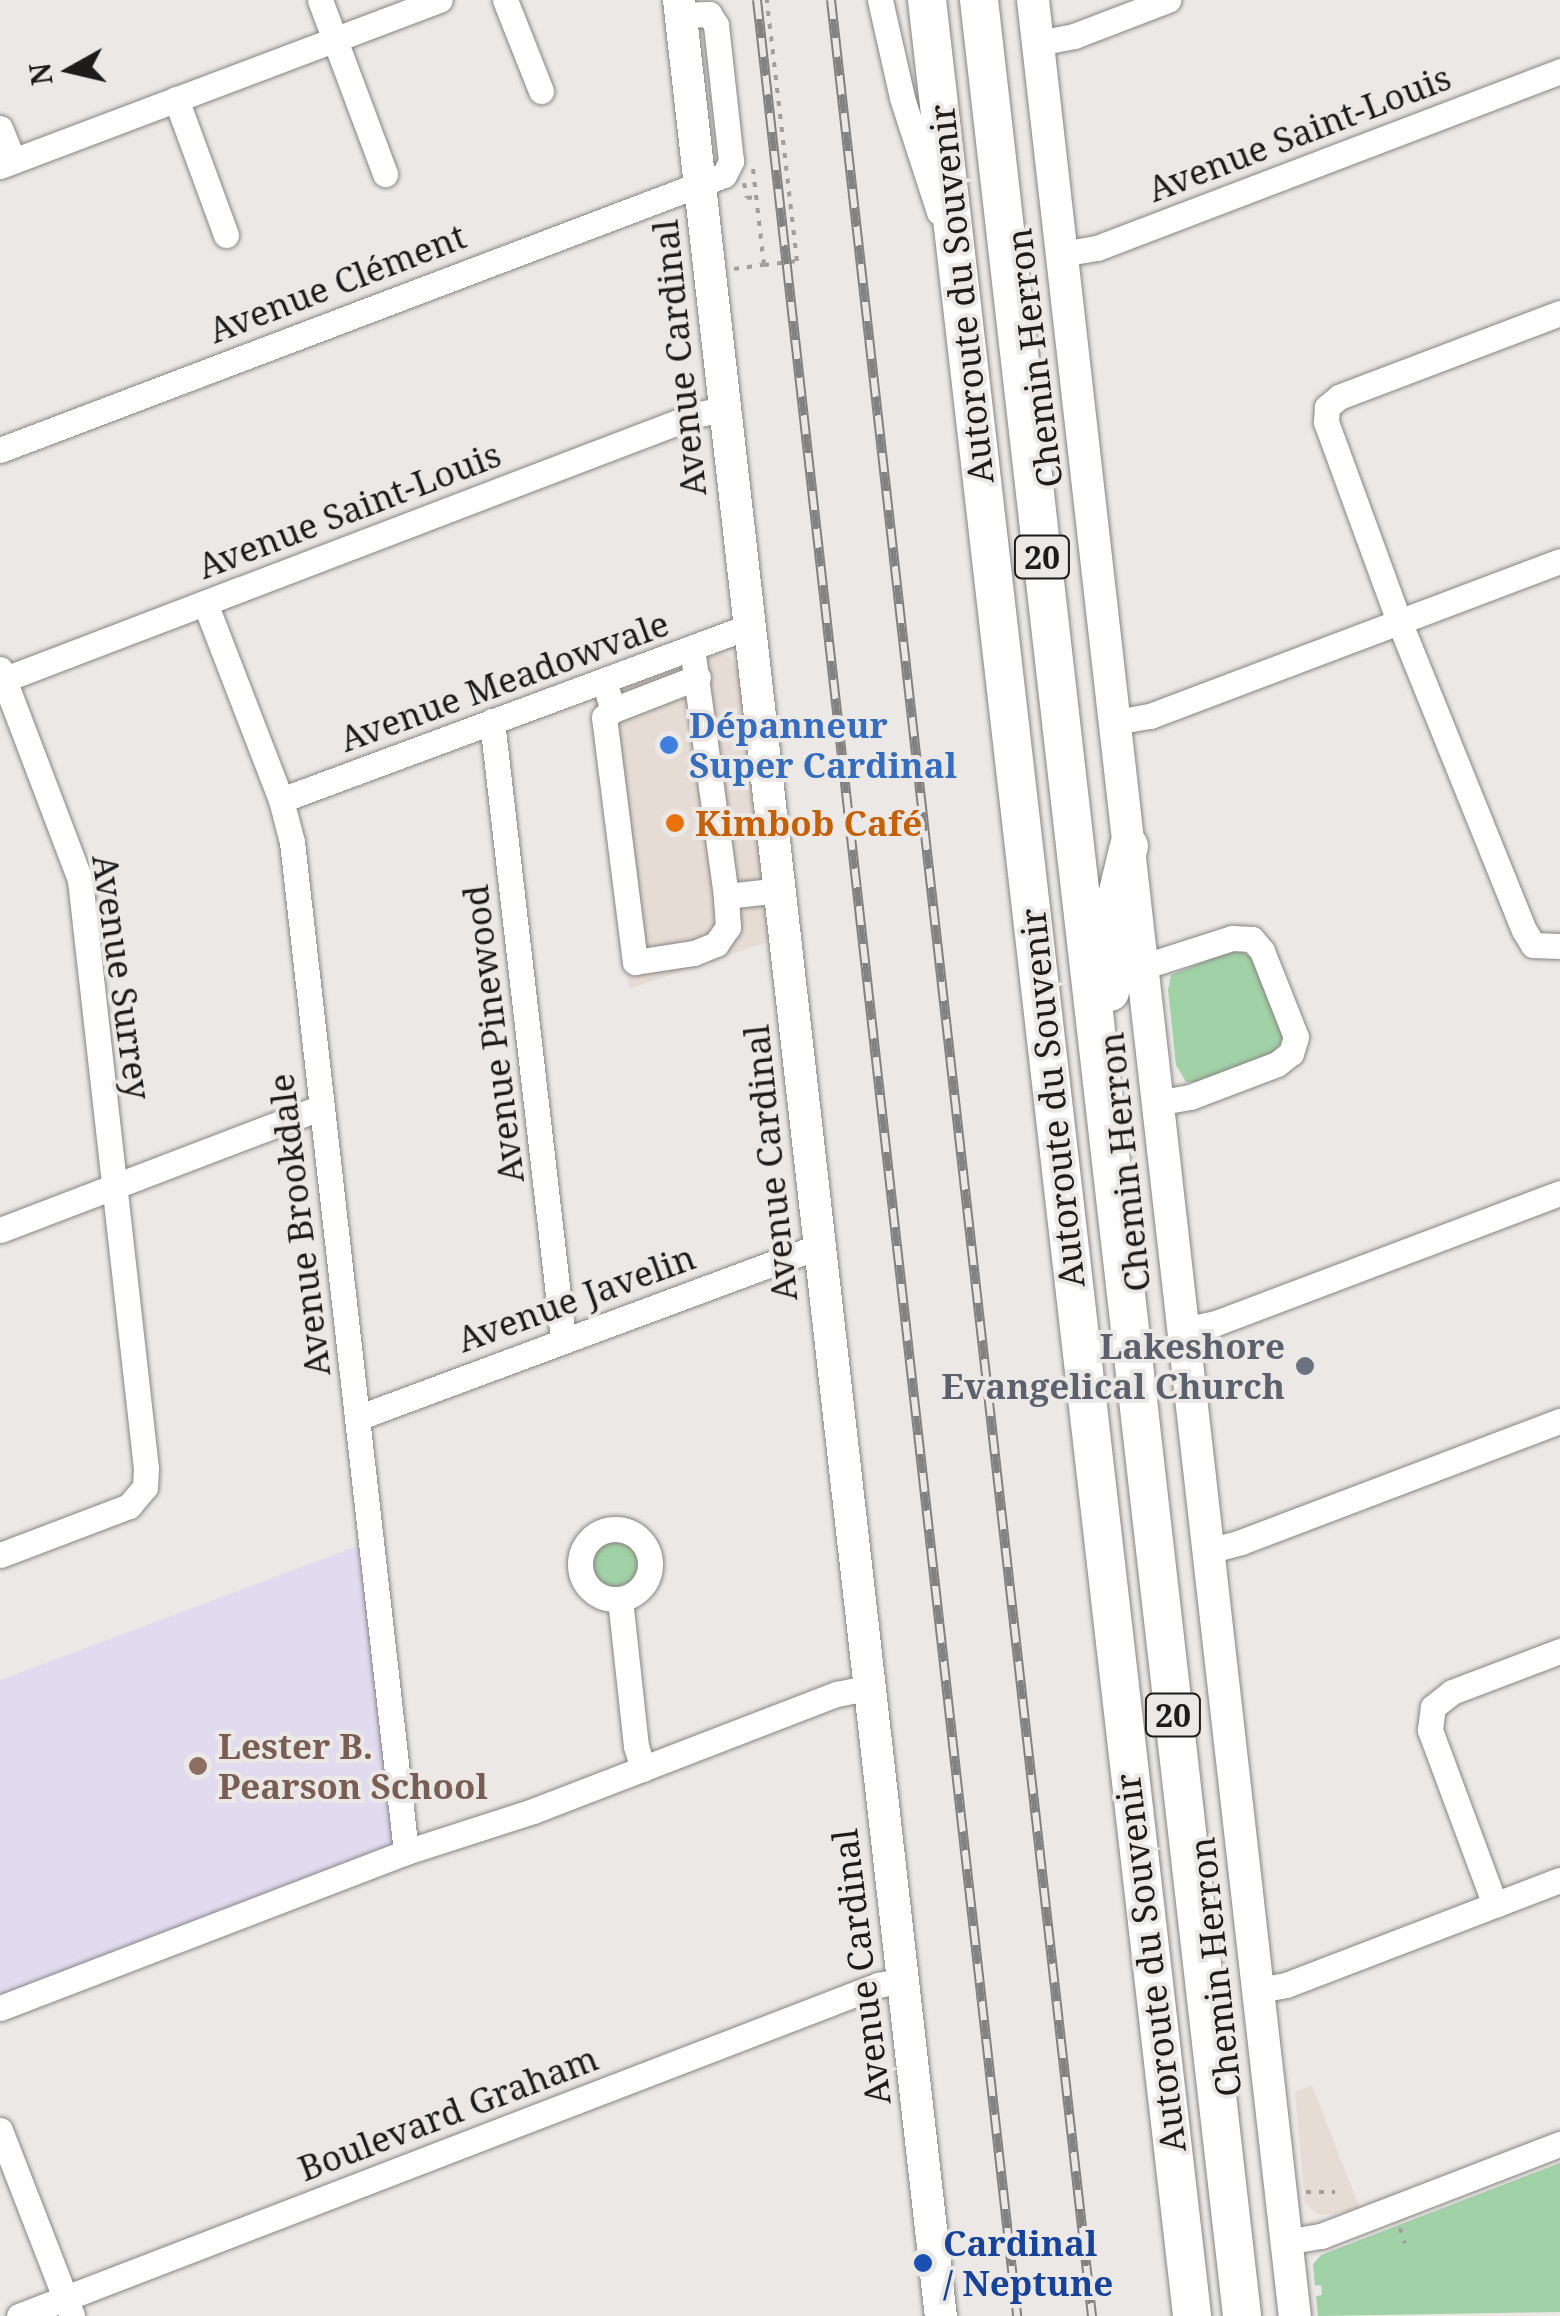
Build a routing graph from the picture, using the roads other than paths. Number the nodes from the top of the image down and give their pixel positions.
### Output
1 (320, 0) edge
2 (440, 0) edge
3 (506, 0) edge
4 (880, 0) edge
5 (927, 0) edge
6 (979, 0) edge
7 (1033, 0) edge
8 (1168, 0) edge
9 (680, 7) edge
10 (335, 40) junction
11 (1038, 42) junction
12 (1560, 71) edge
13 (541, 92) dead end
14 (176, 99) junction
15 (0, 128) edge
16 (6, 164) edge
17 (386, 174) dead end
18 (699, 184) junction
19 (226, 235) dead end
20 (1062, 254) junction
21 (958, 268) junction
22 (1560, 314) edge
23 (725, 410) junction
24 (0, 450) edge
25 (1560, 561) edge
26 (205, 604) junction
27 (1399, 622) junction
28 (750, 626) junction
29 (692, 648) junction
30 (1, 676) edge
31 (698, 677) junction
32 (602, 680) junction
33 (613, 710) junction
34 (492, 721) junction
35 (1116, 722) junction
36 (281, 800) junction
37 (1129, 846) junction
38 (780, 890) junction
39 (726, 896) junction
40 (1560, 946) edge
41 (1142, 967) junction
42 (1157, 1102) junction
43 (319, 1108) junction
44 (1105, 1114) junction
45 (114, 1187) junction
46 (1560, 1193) edge
47 (0, 1230) edge
48 (820, 1246) junction
49 (1183, 1330) junction
50 (564, 1338) junction
51 (358, 1418) junction
52 (1560, 1422) edge
53 (1208, 1550) junction
54 (0, 1555) edge
55 (620, 1599) dead end
56 (1560, 1651) edge
57 (870, 1687) junction
58 (643, 1769) junction
59 (406, 1852) junction
60 (1560, 1880) edge
61 (1495, 1905) junction
62 (903, 1980) junction
63 (1258, 1990) junction
64 (0, 2008) edge
65 (0, 2130) edge
66 (1560, 2144) edge
67 (1286, 2242) junction
68 (68, 2307) edge
69 (937, 2315) edge
70 (19, 2316) edge
71 (1192, 2316) edge
72 (1242, 2316) edge
73 (1295, 2316) edge

1 - 10 street
2 - 10 street
3 - 13 street
4 - 21 street
5 - 21 highway, Autoroute du Souvenir / 20
6 - 44 highway, Autoroute du Souvenir / 20
7 - 11 main road, Chemin Herron
8 - 11 street
9 - 18 main road, Avenue Cardinal
10 - 14 street
10 - 17 street
11 - 20 main road, Chemin Herron
12 - 20 street, Avenue Saint-Louis
14 - 16 street
14 - 19 street
15 - 16 street
18 - 23 main road, Avenue Cardinal
18 - 24 street, Avenue Clément
20 - 35 main road, Chemin Herron
21 - 71 highway, Autoroute du Souvenir / 20
22 - 27 street
23 - 26 street, Avenue Saint-Louis
23 - 28 main road, Avenue Cardinal
25 - 27 street
26 - 30 street, Avenue Saint-Louis
26 - 36 street, Avenue Brookdale
27 - 35 street
27 - 40 street
28 - 29 street, Avenue Meadowvale
28 - 38 main road, Avenue Cardinal
29 - 31 street
29 - 32 street, Avenue Meadowvale
30 - 45 street, Avenue Surrey
31 - 33 street
31 - 39 street
32 - 33 street
32 - 34 street, Avenue Meadowvale
33 - 39 street
34 - 36 street, Avenue Meadowvale
34 - 50 street, Avenue Pinewood
35 - 37 main road, Chemin Herron
36 - 43 street, Avenue Brookdale
37 - 41 main road, Chemin Herron
37 - 44 highway
38 - 39 street
38 - 48 main road, Avenue Cardinal
41 - 42 main road, Chemin Herron
41 - 42 street
42 - 49 main road, Chemin Herron
43 - 45 street
43 - 51 street, Avenue Brookdale
44 - 72 highway, Autoroute du Souvenir / 20
45 - 47 street
45 - 54 street, Avenue Surrey
46 - 49 street
48 - 50 street, Avenue Javelin
48 - 57 main road, Avenue Cardinal
49 - 53 main road, Chemin Herron
50 - 51 street, Avenue Javelin
51 - 59 street, Avenue Brookdale
52 - 53 street
53 - 63 main road, Chemin Herron
55 - 58 street
56 - 61 street
57 - 58 street
57 - 62 main road, Avenue Cardinal
58 - 59 street
59 - 64 street
60 - 61 street
61 - 63 street
62 - 68 street, Boulevard Graham
62 - 69 main road, Avenue Cardinal
63 - 67 main road, Chemin Herron
65 - 68 street
66 - 67 street
67 - 73 main road, Chemin Herron
68 - 70 street, Boulevard Graham

